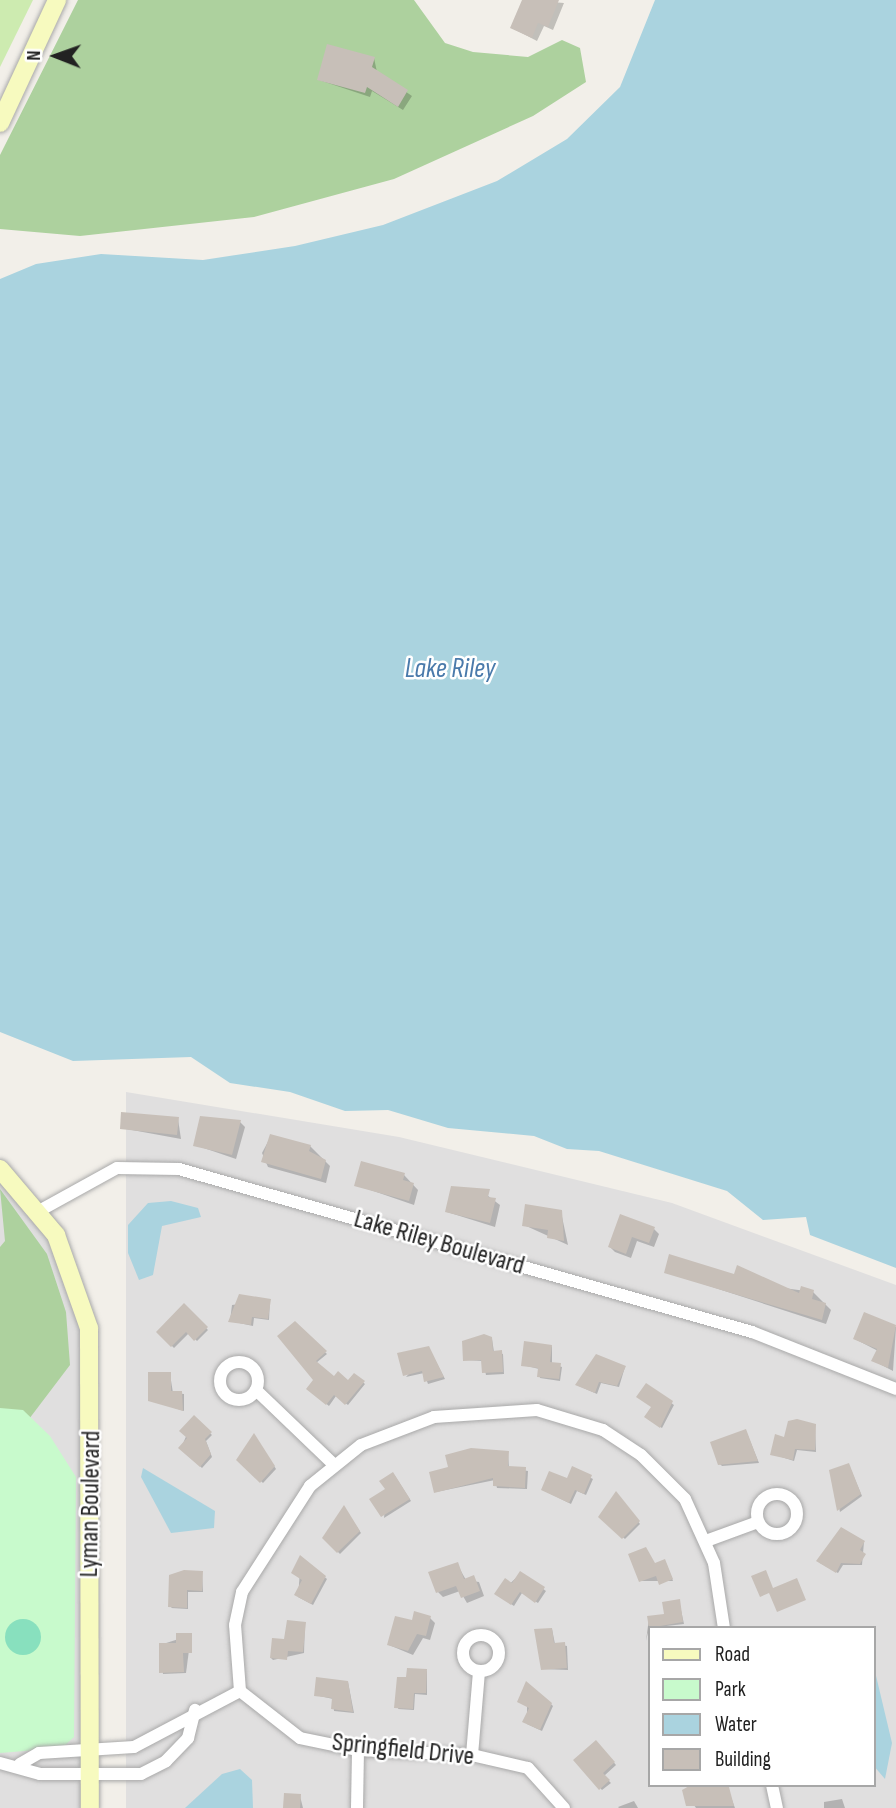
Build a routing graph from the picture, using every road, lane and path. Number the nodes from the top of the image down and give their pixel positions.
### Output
1 (57, 0) edge
2 (0, 123) edge
3 (0, 1169) edge
4 (39, 1211) junction
5 (896, 1389) edge
6 (256, 1390) dead end
7 (332, 1463) junction
8 (758, 1522) dead end
9 (706, 1541) junction
10 (724, 1626) edge
11 (480, 1671) dead end
12 (240, 1691) junction
13 (195, 1710) junction
14 (358, 1750) junction
15 (90, 1751) junction
16 (472, 1755) junction
17 (0, 1763) edge
18 (20, 1764) junction
19 (90, 1775) junction
20 (772, 1787) edge
21 (90, 1808) edge
22 (357, 1808) edge
23 (564, 1808) edge
24 (777, 1808) edge

1 - 2 street
3 - 4 street
4 - 5 street, Lake Riley Boulevard
4 - 15 street, Lyman Boulevard
6 - 7 street
7 - 9 street
7 - 12 street
8 - 9 street
9 - 10 street
11 - 16 street
12 - 13 street
12 - 14 street, Springfield Drive
13 - 15 street
13 - 19 street
14 - 16 street, Springfield Drive
14 - 22 street
15 - 18 street
15 - 19 street, Lyman Boulevard
16 - 23 street, Springfield Drive
17 - 18 street
18 - 19 street
19 - 21 street, Lyman Boulevard
20 - 24 street

